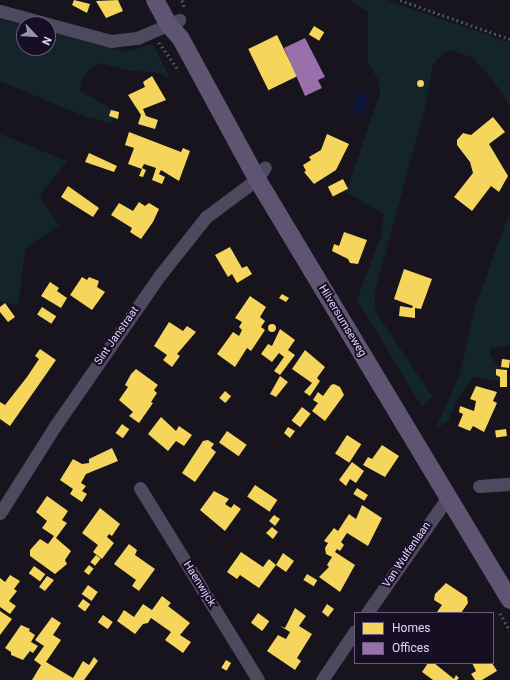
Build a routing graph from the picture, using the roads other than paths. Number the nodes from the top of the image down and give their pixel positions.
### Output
1 (155, 0) edge
2 (169, 0) edge
3 (0, 11) edge
4 (174, 22) junction
5 (261, 173) junction
6 (510, 484) edge
7 (479, 486) dead end
8 (140, 488) dead end
9 (448, 498) junction
10 (0, 513) edge
11 (510, 600) edge
12 (368, 612) edge
13 (354, 632) edge
14 (258, 680) edge
15 (322, 680) edge

1 - 4 main road, Hilversumseweg
2 - 4 main road, Hilversumseweg
3 - 4 street
4 - 5 main road, Hilversumseweg
5 - 9 main road, Hilversumseweg
5 - 10 street, Sint Janstraat
6 - 7 street
8 - 14 street, Haenwijck
9 - 11 main road, Hilversumseweg
9 - 12 street, Van Wulfenlaan
13 - 15 street

